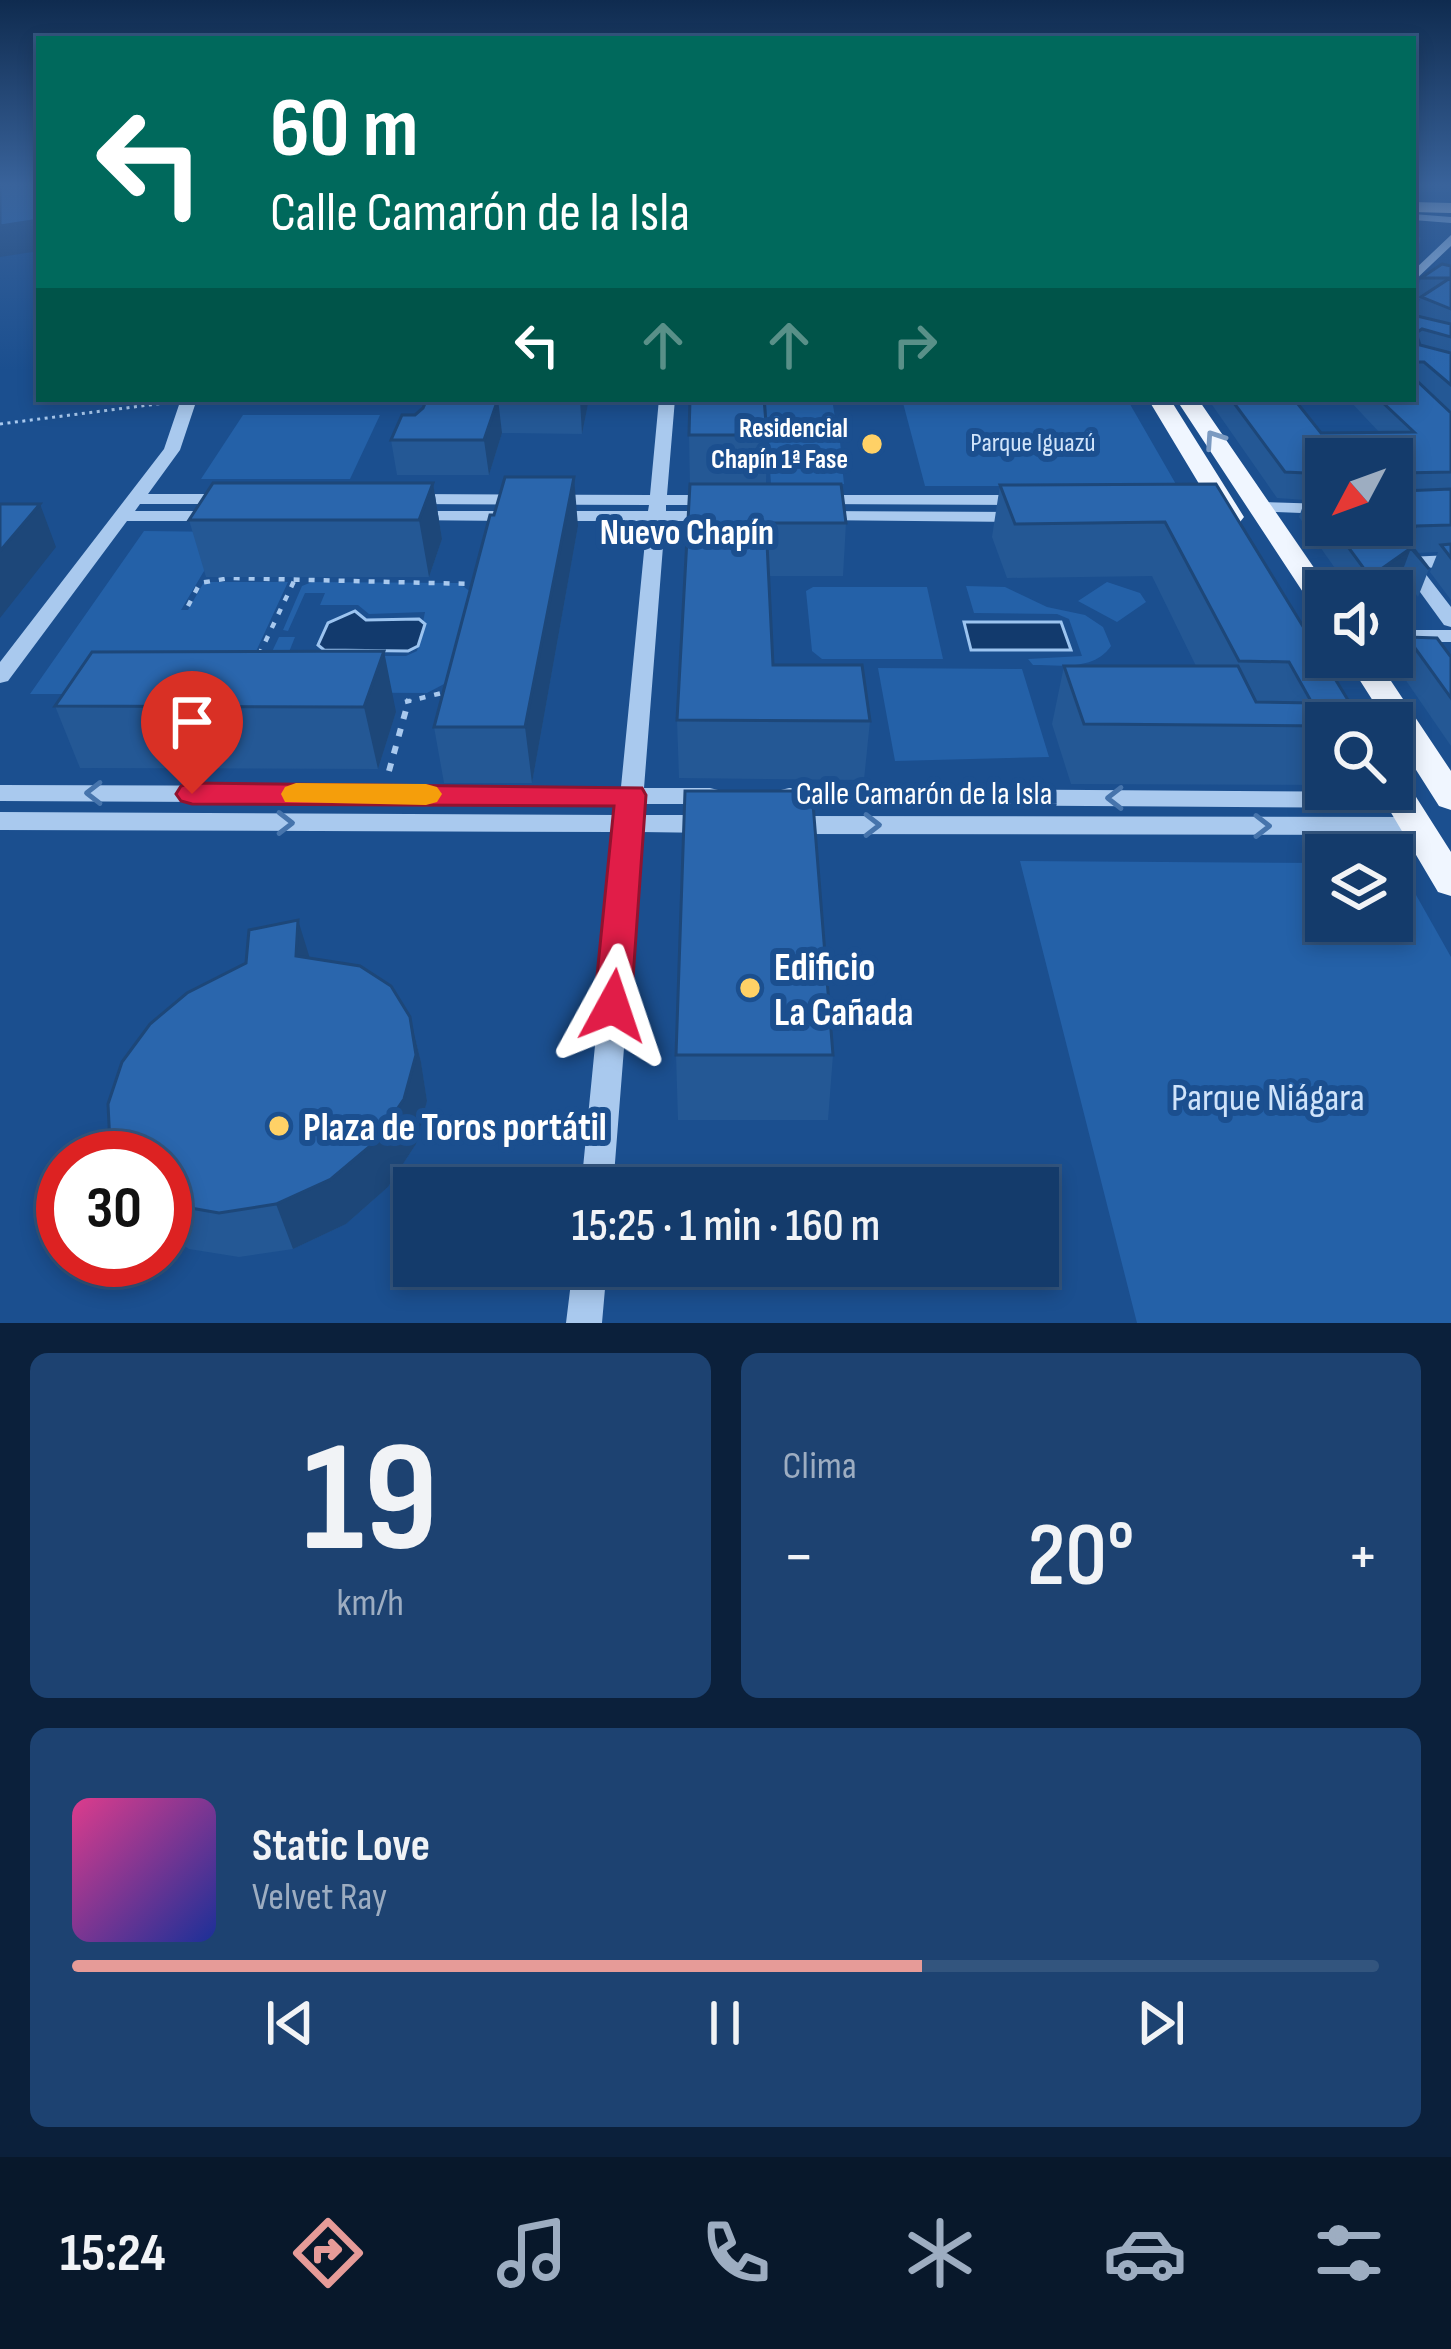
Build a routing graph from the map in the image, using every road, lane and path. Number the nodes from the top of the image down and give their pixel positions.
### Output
1 (1446, 247) edge
2 (1416, 276) edge
3 (1435, 277) edge
4 (172, 402) edge
5 (187, 402) edge
6 (667, 402) edge
7 (1161, 402) edge
8 (1189, 402) edge
9 (0, 424) edge
10 (134, 499) junction
11 (253, 499) edge
12 (396, 499) edge
13 (1053, 500) edge
14 (657, 508) junction
15 (728, 508) edge
16 (1260, 508) junction
17 (1305, 508) edge
18 (1220, 514) edge
19 (121, 516) junction
20 (237, 516) edge
21 (377, 516) edge
22 (1040, 517) edge
23 (1451, 561) edge
24 (1305, 575) edge
25 (295, 579) junction
26 (480, 597) edge
27 (188, 606) dead end
28 (1451, 621) edge
29 (259, 656) edge
30 (0, 676) edge
31 (1374, 678) edge
32 (454, 689) edge
33 (0, 793) edge
34 (384, 794) junction
35 (724, 796) edge
36 (771, 796) edge
37 (1451, 798) edge
38 (1305, 803) edge
39 (1305, 807) edge
40 (630, 810) junction
41 (1407, 810) edge
42 (0, 821) edge
43 (1451, 882) edge
44 (598, 1167) edge
45 (588, 1287) edge
46 (584, 1323) edge

1 - 2 street
2 - 3 street
4 - 9 path
5 - 10 street
6 - 14 street
7 - 18 main road
16 -> 8 main road
10 - 11 street
10 - 19 street
12 - 14 street
13 - 22 street
14 - 15 street
14 - 21 street
14 - 40 street
16 - 17 street
16 - 24 main road
19 - 20 street
19 - 30 street
23 - 28 street
25 - 26 path
25 - 27 path
25 - 29 path
31 - 37 main road
32 - 34 path
34 -> 33 street, Calle Camarón de la Isla
34 - 40 street, Calle Camarón de la Isla
35 - 40 street, Calle Camarón de la Isla
38 -> 36 street, Calle Camarón de la Isla
40 -> 39 street, Calle Camarón de la Isla
42 -> 40 street, Calle Camarón de la Isla
40 - 44 street
41 - 43 main road
45 - 46 street

